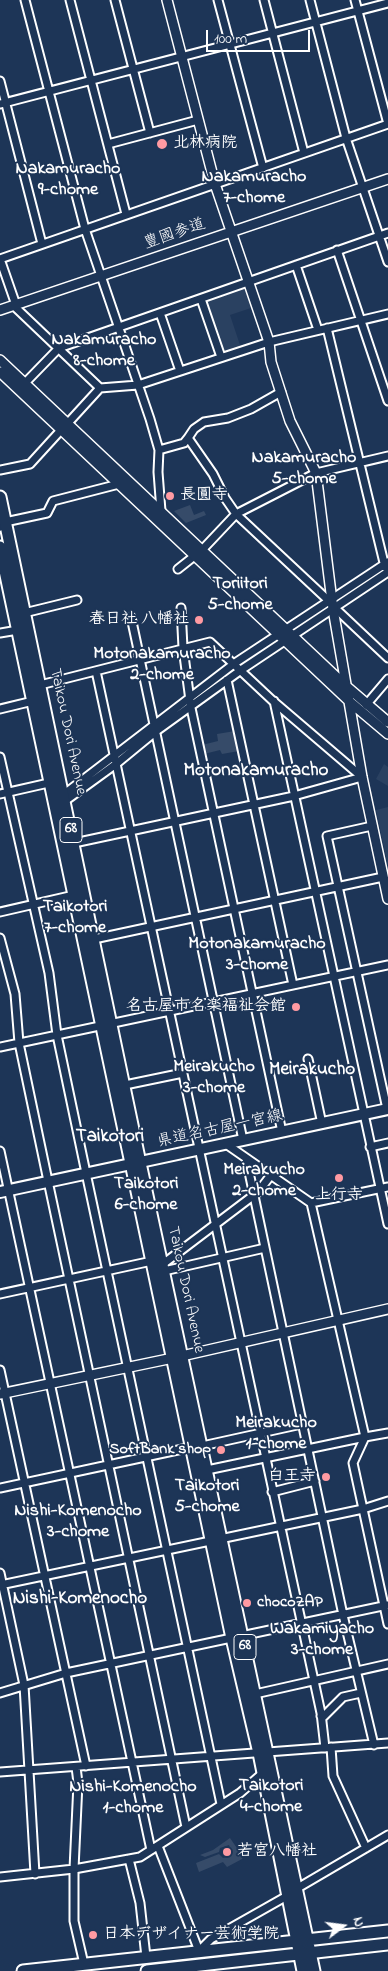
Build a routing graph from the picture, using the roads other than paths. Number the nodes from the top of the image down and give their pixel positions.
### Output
1 (25, 0) edge
2 (70, 0) edge
3 (115, 0) edge
4 (167, 0) edge
5 (218, 0) edge
6 (264, 0) edge
7 (310, 0) edge
8 (355, 0) edge
9 (388, 3) edge
10 (358, 11) junction
11 (315, 22) junction
12 (273, 33) junction
13 (230, 44) junction
14 (182, 57) junction
15 (133, 70) junction
16 (91, 80) junction
17 (0, 81) edge
18 (49, 91) junction
19 (3, 104) edge
20 (198, 120) junction
21 (388, 124) edge
22 (150, 133) junction
23 (346, 138) junction
24 (108, 144) junction
25 (304, 153) junction
26 (263, 168) junction
27 (388, 179) edge
28 (215, 184) junction
29 (363, 187) junction
30 (126, 214) junction
31 (85, 229) junction
32 (232, 232) junction
33 (388, 233) edge
34 (379, 236) junction
35 (42, 244) junction
36 (337, 250) junction
37 (0, 259) edge
38 (388, 262) edge
39 (296, 265) junction
40 (100, 277) junction
41 (249, 282) junction
42 (201, 299) junction
43 (15, 306) junction
44 (0, 310) edge
45 (160, 313) junction
46 (388, 314) edge
47 (360, 320) junction
48 (117, 327) junction
49 (328, 328) junction
50 (318, 330) junction
51 (269, 342) junction
52 (59, 348) junction
53 (221, 357) junction
54 (0, 360) edge
55 (180, 371) junction
56 (0, 372) edge
57 (25, 383) junction
58 (138, 384) junction
59 (100, 388) junction
60 (281, 392) junction
61 (388, 401) edge
62 (65, 427) junction
63 (188, 438) junction
64 (159, 450) junction
65 (388, 456) edge
66 (360, 462) junction
67 (0, 470) edge
68 (316, 473) junction
69 (119, 484) junction
70 (0, 498) edge
71 (161, 511) junction
72 (236, 514) junction
73 (3, 525) edge
74 (0, 547) edge
75 (202, 550) junction
76 (194, 556) junction
77 (386, 563) edge
78 (178, 569) dead end
79 (388, 574) edge
80 (77, 600) dead end
81 (332, 604) junction
82 (181, 608) dead end
83 (24, 613) junction
84 (131, 617) dead end
85 (18, 630) junction
86 (0, 633) edge
87 (286, 635) junction
88 (183, 648) junction
89 (388, 658) edge
90 (140, 660) junction
91 (235, 663) junction
92 (241, 670) junction
93 (96, 671) junction
94 (388, 679) edge
95 (227, 680) junction
96 (40, 685) junction
97 (346, 686) junction
98 (190, 698) junction
99 (33, 701) junction
100 (274, 701) junction
101 (350, 702) junction
102 (366, 704) junction
103 (191, 708) junction
104 (0, 709) edge
105 (388, 722) edge
106 (154, 728) junction
107 (388, 734) edge
108 (114, 754) junction
109 (0, 757) edge
110 (116, 764) junction
111 (362, 777) junction
112 (55, 782) junction
113 (4, 793) edge
114 (294, 796) junction
115 (64, 798) junction
116 (254, 804) junction
117 (213, 813) junction
118 (174, 821) junction
119 (372, 826) junction
120 (131, 830) junction
121 (74, 842) junction
122 (383, 877) junction
123 (338, 886) junction
124 (314, 891) junction
125 (74, 895) junction
126 (388, 899) edge
127 (275, 900) junction
128 (33, 904) junction
129 (234, 908) junction
130 (0, 912) edge
131 (195, 917) junction
132 (151, 926) junction
133 (0, 938) edge
134 (94, 939) junction
135 (388, 965) edge
136 (357, 971) junction
137 (333, 976) junction
138 (293, 985) junction
139 (252, 993) junction
140 (213, 1002) junction
141 (170, 1011) junction
142 (107, 1024) junction
143 (57, 1035) junction
144 (19, 1043) junction
145 (0, 1047) edge
146 (308, 1058) dead end
147 (183, 1073) junction
148 (125, 1085) junction
149 (387, 1109) edge
150 (363, 1114) junction
151 (322, 1124) junction
152 (282, 1132) junction
153 (243, 1140) junction
154 (388, 1143) edge
155 (226, 1144) junction
156 (370, 1147) junction
157 (200, 1150) junction
158 (0, 1151) edge
159 (246, 1158) junction
160 (135, 1163) junction
161 (86, 1173) junction
162 (271, 1176) junction
163 (48, 1181) junction
164 (388, 1187) edge
165 (380, 1189) junction
166 (4, 1191) edge
167 (254, 1196) junction
168 (311, 1203) junction
169 (216, 1224) junction
170 (388, 1224) edge
171 (265, 1248) junction
172 (223, 1257) junction
173 (159, 1265) junction
174 (107, 1271) junction
175 (68, 1279) junction
176 (30, 1288) junction
177 (0, 1294) edge
178 (388, 1309) edge
179 (339, 1320) junction
180 (282, 1333) junction
181 (241, 1342) junction
182 (178, 1357) junction
183 (128, 1367) junction
184 (0, 1370) edge
185 (89, 1375) junction
186 (50, 1384) junction
187 (2, 1394) edge
188 (302, 1424) junction
189 (388, 1433) edge
190 (260, 1434) junction
191 (365, 1437) junction
192 (197, 1447) junction
193 (308, 1448) junction
194 (147, 1457) junction
195 (265, 1458) junction
196 (109, 1465) junction
197 (207, 1470) junction
198 (69, 1474) junction
199 (315, 1481) junction
200 (26, 1483) junction
201 (0, 1488) edge
202 (272, 1492) junction
203 (388, 1501) edge
204 (363, 1509) junction
205 (322, 1517) junction
206 (279, 1526) junction
207 (216, 1539) junction
208 (167, 1549) junction
209 (128, 1557) junction
210 (89, 1566) junction
211 (0, 1573) edge
212 (45, 1575) junction
213 (1, 1584) edge
214 (386, 1606) edge
215 (343, 1615) junction
216 (302, 1623) junction
217 (388, 1624) edge
218 (237, 1636) junction
219 (188, 1647) junction
220 (149, 1655) junction
221 (110, 1664) junction
222 (388, 1664) edge
223 (356, 1672) junction
224 (66, 1673) junction
225 (313, 1680) junction
226 (24, 1685) junction
227 (0, 1693) edge
228 (361, 1693) junction
229 (255, 1694) junction
230 (321, 1716) junction
231 (388, 1744) edge
232 (374, 1745) junction
233 (328, 1748) junction
234 (263, 1753) junction
235 (211, 1757) junction
236 (171, 1760) junction
237 (131, 1762) junction
238 (86, 1766) junction
239 (76, 1767) junction
240 (29, 1770) junction
241 (0, 1772) edge
242 (263, 1773) junction
243 (221, 1804) junction
244 (186, 1827) junction
245 (388, 1835) edge
246 (158, 1846) junction
247 (366, 1848) junction
248 (151, 1850) junction
249 (130, 1859) junction
250 (74, 1869) junction
251 (35, 1874) junction
252 (0, 1877) edge
253 (291, 1893) junction
254 (388, 1930) edge
255 (301, 1939) junction
256 (388, 1944) edge
257 (199, 1951) junction
258 (304, 1953) junction
259 (146, 1957) junction
260 (84, 1964) junction
261 (205, 1968) edge
262 (23, 1971) edge
263 (148, 1971) edge
264 (303, 1971) edge
265 (314, 1971) edge

1 - 18 street
2 - 16 street
3 - 15 street
4 - 14 street
5 - 13 street
6 - 12 street
7 - 11 street
8 - 10 street
9 - 10 street
10 - 11 street
10 - 21 street
11 - 12 street
11 - 23 street
12 - 13 street
12 - 25 street
13 - 14 street
13 - 26 street
14 - 15 street
14 - 20 street
15 - 16 street
15 - 22 street
16 - 18 street
16 - 24 street
17 - 19 street
18 - 19 street
18 - 31 street
19 - 35 street
20 - 22 street
20 - 28 street
21 - 23 street
22 - 24 street
23 - 25 street
23 - 29 street
24 - 30 street
25 - 26 street
26 - 28 street
27 - 29 street, 豊國参道
28 - 30 street
28 - 32 street
29 - 32 street, 豊國参道
29 - 34 street
30 - 31 street
31 - 35 street
31 - 40 street
32 - 40 street, 豊國参道
32 - 41 street
33 - 34 street
34 - 36 street
34 - 38 street
35 - 37 street
36 - 39 street
36 - 47 street
37 - 43 street
39 - 41 street
39 - 50 street
40 - 43 street, 豊國参道
40 - 48 street
41 - 42 street
41 - 51 street
42 - 45 street
42 - 53 street
43 - 44 street, 豊國参道
43 - 52 street
45 - 48 street
45 - 55 street
46 - 47 street
47 - 49 street
47 - 61 street
48 - 52 street
48 - 58 street
49 - 50 street
49 - 66 street
50 - 51 street
51 - 53 street
51 - 60 street
52 - 57 street
52 - 59 street
53 - 55 street
54 - 57 street
55 - 58 street
56 - 62 street
57 - 62 street
58 - 59 street
58 - 64 street
59 - 62 street
60 - 63 street
60 - 68 street
62 - 67 street
62 - 69 street
62 - 71 street
63 - 64 street
63 - 72 street
64 - 71 street
65 - 66 street
66 - 68 street
66 - 77 street
68 - 72 street
68 - 81 street
69 - 73 street
69 - 76 street
70 - 73 main road, Taikou Dori Avenue / 68
71 - 75 street
72 - 75 street
72 - 81 street
73 - 83 main road, Taikou Dori Avenue / 68
74 - 85 main road, Taikou Dori Avenue / 68
75 - 76 street
75 - 87 street
76 - 78 street
76 - 87 street
77 - 79 street
77 - 81 street
79 - 81 street
80 - 83 street
81 - 87 street
81 - 89 street
81 - 97 street
82 - 88 street
83 - 96 main road, Taikou Dori Avenue / 68
84 - 90 street
85 - 86 street
85 - 99 main road, Taikou Dori Avenue / 68
87 - 91 street
87 - 92 street
87 - 97 street
87 - 101 street
88 - 90 street
88 - 91 street
88 - 98 street
90 - 93 street
90 - 106 street
91 - 92 street
91 - 98 street
92 - 95 street
92 - 100 street
93 - 96 street
93 - 108 street
94 - 102 street
95 - 103 street
95 - 116 street
96 - 112 main road, Taikou Dori Avenue / 68
97 - 101 street
97 - 102 street
98 - 103 street
98 - 106 street
99 - 104 street
99 - 112 main road, Taikou Dori Avenue / 68
100 - 111 street
100 - 114 street
101 - 107 street
101 - 111 street
102 - 105 street
103 - 106 street
103 - 117 street
106 - 108 street
106 - 110 street
106 - 118 street
108 - 110 street
108 - 115 street
109 - 113 street
110 - 115 street
110 - 120 street
111 - 114 street
111 - 119 street
112 - 113 street
112 - 115 main road, Taikou Dori Avenue / 68
112 - 125 main road, Taikou Dori Avenue / 68
113 - 128 street
114 - 116 street
114 - 124 street
115 - 121 main road, Taikou Dori Avenue / 68
116 - 117 street
116 - 127 street
117 - 118 street
117 - 129 street
118 - 120 street
118 - 131 street
119 - 122 street
119 - 123 street
120 - 121 street
120 - 132 street
121 - 134 main road, Taikou Dori Avenue / 68
122 - 123 street
122 - 126 street
123 - 124 street
123 - 136 street
124 - 127 street
124 - 137 street
125 - 128 street
125 - 142 main road, Taikou Dori Avenue / 68
127 - 129 street
127 - 138 street
128 - 130 street
128 - 143 street
129 - 131 street
129 - 139 street
131 - 132 street
131 - 140 street
132 - 134 street
132 - 141 street
133 - 144 street
134 - 142 main road, Taikou Dori Avenue / 68
135 - 136 street
136 - 137 street
136 - 149 street
137 - 138 street
137 - 150 street
138 - 139 street
139 - 140 street
139 - 152 street
140 - 141 street
140 - 153 street
141 - 142 street
141 - 147 street
142 - 143 street
142 - 148 main road, Taikou Dori Avenue / 68
142 - 160 main road, Taikou Dori Avenue / 68
143 - 144 street
143 - 161 street
144 - 145 street
144 - 163 street
146 - 151 street
147 - 148 street
147 - 157 street
148 - 160 main road, Taikou Dori Avenue / 68
149 - 150 main road, 県道名古屋一宮線
150 - 151 main road, 県道名古屋一宮線
150 - 156 street
151 - 152 main road, 県道名古屋一宮線
152 - 153 main road, 県道名古屋一宮線
153 - 155 main road, 県道名古屋一宮線
154 - 156 street
155 - 157 main road, 県道名古屋一宮線
155 - 159 street
156 - 165 street
157 - 160 main road, 県道名古屋一宮線
157 - 169 street
158 - 166 street
159 - 162 street
159 - 167 street
160 - 161 main road, 県道名古屋一宮線
160 - 173 main road, Taikou Dori Avenue / 68
161 - 163 main road, 県道名古屋一宮線
161 - 174 street
162 - 167 street
162 - 168 street
163 - 166 main road, 県道名古屋一宮線
163 - 175 street
164 - 165 street
165 - 168 street
165 - 170 street
166 - 176 street
167 - 169 street
167 - 171 street
168 - 179 street
169 - 172 street
169 - 173 street
171 - 172 street
171 - 180 street
172 - 173 street
172 - 181 street
173 - 174 street
173 - 182 main road, Taikou Dori Avenue / 68
174 - 175 street
174 - 183 street
175 - 176 street
175 - 185 street
176 - 177 street
176 - 186 street
178 - 179 street
179 - 180 street
179 - 191 street
180 - 181 street
180 - 188 street
181 - 182 street
181 - 190 street
182 - 183 street
182 - 192 main road, Taikou Dori Avenue / 68
183 - 185 street
183 - 194 street
184 - 187 street
185 - 186 street
185 - 196 street
186 - 187 street
186 - 198 street
187 - 200 street
188 - 190 street
188 - 193 street
189 - 191 street
190 - 192 street
190 - 195 street
191 - 193 street
191 - 204 street
192 - 194 street
192 - 197 main road, Taikou Dori Avenue / 68
192 - 207 main road, Taikou Dori Avenue / 68
193 - 195 street
193 - 199 street
194 - 196 street
194 - 208 street
195 - 197 street
195 - 202 street
196 - 198 street
196 - 209 street
197 - 207 main road, Taikou Dori Avenue / 68
198 - 200 street
198 - 210 street
199 - 202 street
199 - 205 street
200 - 201 street
200 - 212 street
202 - 206 street
203 - 204 street
204 - 205 street
204 - 214 street
205 - 206 street
205 - 215 street
206 - 207 street
206 - 216 street
207 - 208 street
207 - 218 main road, Taikou Dori Avenue / 68
208 - 209 street
208 - 219 street
209 - 210 street
209 - 220 street
210 - 212 street
210 - 221 street
211 - 213 street
212 - 213 street
212 - 224 street
213 - 226 street
214 - 215 street
214 - 217 street
215 - 216 street
215 - 223 street
216 - 218 street
216 - 225 street
218 - 219 street
218 - 229 main road, Taikou Dori Avenue / 68
218 - 234 main road, Taikou Dori Avenue / 68
219 - 220 street
219 - 235 street
220 - 221 street
220 - 236 street
221 - 224 street
221 - 237 street
222 - 223 street
223 - 225 street
223 - 228 street
224 - 226 street
224 - 238 street
225 - 229 street
225 - 230 street
226 - 227 street
226 - 240 street
228 - 230 street
228 - 232 street
229 - 234 main road, Taikou Dori Avenue / 68
230 - 233 street
231 - 232 street
232 - 233 street
233 - 234 street
233 - 247 street
234 - 235 street
234 - 242 main road, Taikou Dori Avenue / 68
234 - 253 main road, Taikou Dori Avenue / 68
235 - 236 street
235 - 243 street
236 - 237 street
236 - 244 street
237 - 238 street
237 - 248 street
238 - 239 street
239 - 240 street
239 - 250 street
240 - 241 street
240 - 251 street
242 - 243 street
242 - 253 main road, Taikou Dori Avenue / 68
243 - 244 street
244 - 246 street
245 - 247 street
246 - 248 street
246 - 257 street
247 - 253 street
248 - 249 street
249 - 250 street
249 - 259 street
250 - 251 street
250 - 260 street
251 - 252 street
253 - 255 main road, Taikou Dori Avenue / 68
253 - 257 street
254 - 255 main road
255 - 257 main road
255 - 258 main road, Taikou Dori Avenue / 68
256 - 258 main road
257 - 259 main road
258 - 261 main road
258 - 264 main road, Taikou Dori Avenue / 68
258 - 265 main road, Taikou Dori Avenue / 68
259 - 260 main road
260 - 262 main road
261 - 263 main road

